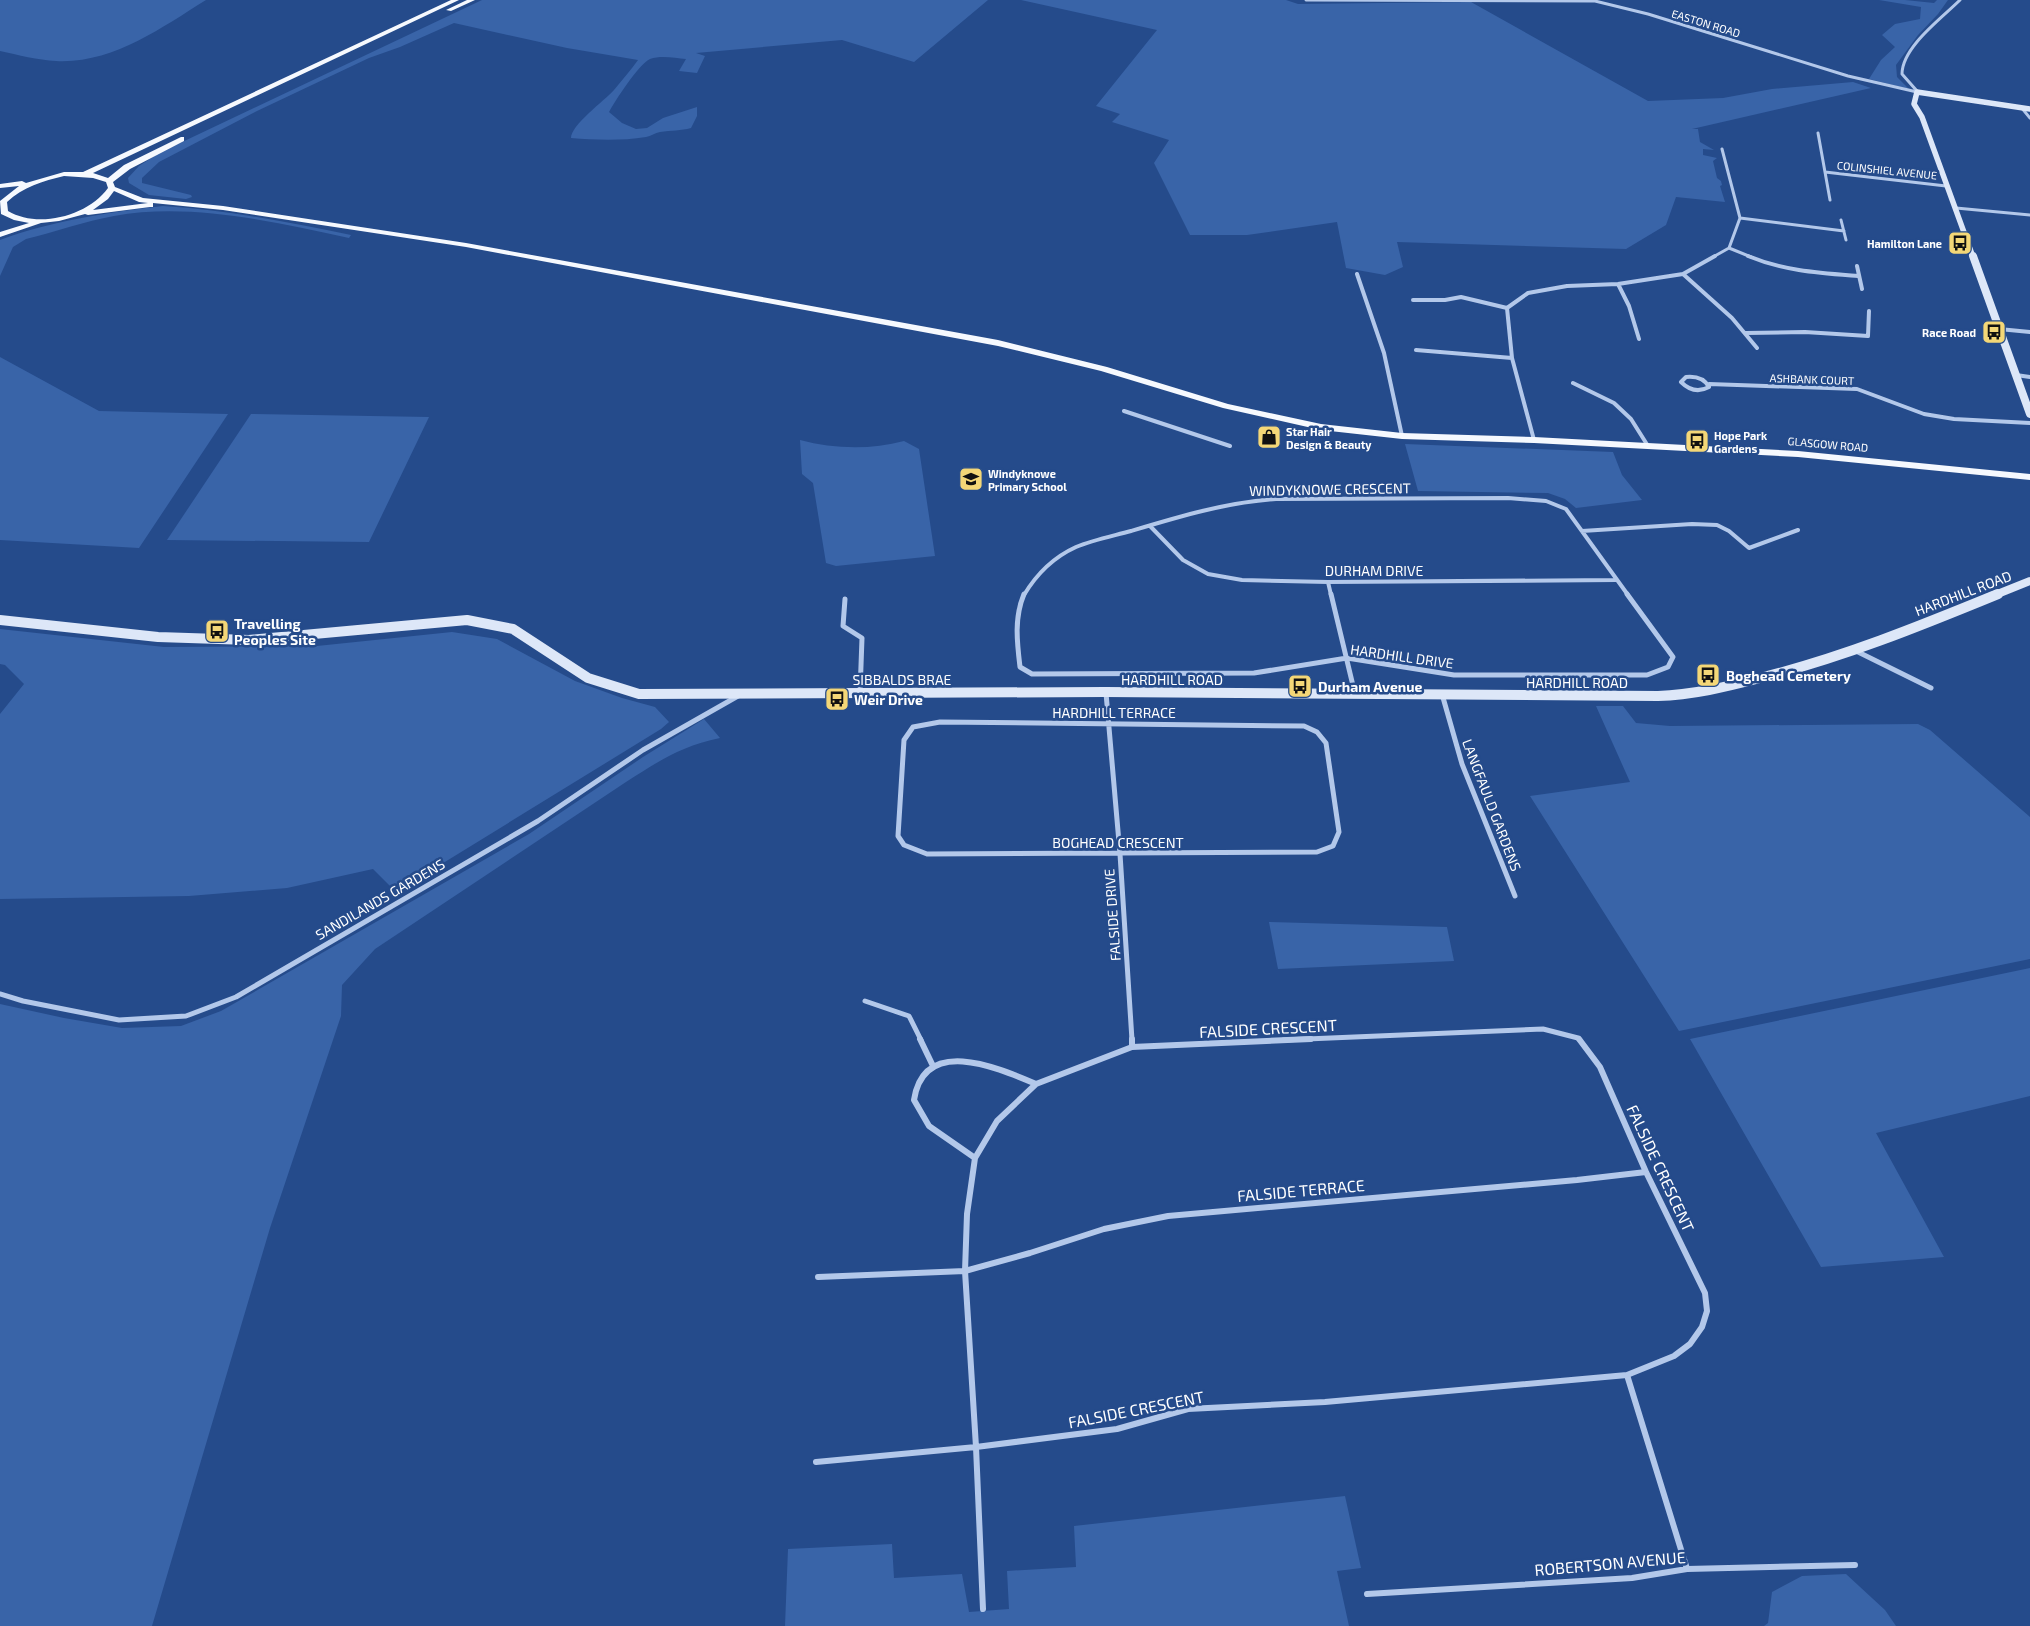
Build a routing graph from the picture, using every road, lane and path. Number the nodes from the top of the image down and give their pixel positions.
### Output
1 (456, 0) edge
2 (472, 0) edge
3 (1306, 0) edge
4 (1960, 0) edge
5 (1917, 92) junction
6 (2021, 107) junction
7 (2030, 109) edge
8 (2030, 118) edge
9 (1818, 133) dead end
10 (1722, 149) dead end
11 (1826, 172) junction
12 (85, 174) junction
13 (32, 182) junction
14 (111, 185) junction
15 (0, 186) edge
16 (1946, 186) junction
17 (1830, 200) dead end
18 (1, 202) edge
19 (170, 204) junction
20 (1956, 208) junction
21 (2, 214) edge
22 (73, 215) junction
23 (2030, 215) edge
24 (1740, 218) junction
25 (46, 220) junction
26 (1841, 220) dead end
27 (1844, 231) junction
28 (0, 234) edge
29 (1846, 240) dead end
30 (1729, 248) junction
31 (1857, 266) dead end
32 (1357, 274) dead end
33 (1683, 274) junction
34 (1858, 276) junction
35 (1618, 284) junction
36 (1862, 289) dead end
37 (1413, 300) dead end
38 (1507, 308) junction
39 (1868, 312) dead end
40 (1999, 328) junction
41 (2030, 332) edge
42 (1746, 333) junction
43 (1639, 339) dead end
44 (1757, 348) dead end
45 (1416, 350) dead end
46 (1512, 358) junction
47 (2016, 375) junction
48 (2030, 376) edge
49 (1573, 383) dead end
50 (1709, 384) junction
51 (1124, 411) dead end
52 (2030, 414) edge
53 (2030, 422) edge
54 (1402, 436) junction
55 (1534, 440) junction
56 (1230, 446) dead end
57 (1648, 446) junction
58 (2030, 477) edge
59 (1150, 526) junction
60 (1798, 530) dead end
61 (1582, 531) junction
62 (1616, 580) junction
63 (2030, 581) edge
64 (1328, 582) junction
65 (845, 599) dead end
66 (0, 620) edge
67 (1854, 649) junction
68 (1673, 657) joint
69 (1346, 658) junction
70 (1032, 674) joint
71 (1931, 688) dead end
72 (1106, 692) junction
73 (742, 693) junction
74 (860, 693) junction
75 (1355, 694) junction
76 (1442, 694) junction
77 (1109, 723) junction
78 (913, 727) joint
79 (1315, 730) joint
80 (1120, 854) junction
81 (1515, 896) dead end
82 (0, 994) edge
83 (864, 1002) dead end
84 (1132, 1047) junction
85 (933, 1066) junction
86 (1036, 1084) junction
87 (975, 1158) junction
88 (1646, 1172) junction
89 (965, 1271) junction
90 (818, 1277) dead end
91 (1627, 1375) junction
92 (976, 1447) junction
93 (816, 1462) dead end
94 (1855, 1565) dead end
95 (1687, 1569) junction
96 (1367, 1594) dead end
97 (983, 1609) dead end

1 - 12 main road
2 - 14 main road
3 - 5 street, EASTON ROAD
4 - 5 street
5 - 6 main road
5 - 16 main road
6 - 7 main road
6 - 8 street
9 - 11 street
10 - 24 street
11 - 16 street, COLINSHIEL AVENUE
11 - 17 street
12 - 13 main road
12 - 14 main road
13 - 15 main road
13 - 18 main road
14 - 19 main road
14 - 22 main road
16 - 20 main road
18 - 21 main road
19 - 22 main road
19 - 54 main road, GLASGOW ROAD
20 - 23 street
20 - 40 main road
21 - 25 main road
22 - 25 main road
24 - 27 street
24 - 30 street
25 - 28 main road
26 - 27 street
27 - 29 street
30 - 33 street
30 - 34 street
31 - 34 street
32 - 54 street
33 - 35 street
33 - 42 street
34 - 36 street
35 - 38 street
35 - 43 street
37 - 38 street
38 - 46 street
39 - 42 street
40 - 41 street
40 - 47 main road
42 - 44 street
45 - 46 street
46 - 55 street
47 - 48 street
47 - 52 main road
49 - 57 street
50 - 50 street, ASHBANK COURT
50 - 53 street, ASHBANK COURT
51 - 56 street
54 - 55 main road, GLASGOW ROAD
55 - 57 main road, GLASGOW ROAD
57 - 58 main road, GLASGOW ROAD
59 - 61 street, WINDYKNOWE CRESCENT
59 - 64 street, DURHAM DRIVE
59 - 70 street, WINDYKNOWE CRESCENT
60 - 61 street
61 - 62 street, WINDYKNOWE CRESCENT
62 - 64 street, DURHAM DRIVE
62 - 68 street, WINDYKNOWE CRESCENT
63 - 67 main road, HARDHILL ROAD
64 - 69 street
65 - 74 street
66 - 73 main road, SIBBALDS BRAE
67 - 71 street
67 - 76 main road, HARDHILL ROAD
68 - 69 street, HARDHILL DRIVE
69 - 70 street, HARDHILL DRIVE
69 - 75 street
72 - 74 main road, SIBBALDS BRAE
72 - 75 main road, HARDHILL ROAD
72 - 77 street, FALSIDE DRIVE
73 - 74 main road, SIBBALDS BRAE
73 - 82 street, SANDILANDS GARDENS
75 - 76 main road, HARDHILL ROAD
76 - 81 street, LANGFAULD GARDENS
77 - 78 street, HARDHILL TERRACE
77 - 79 street, HARDHILL TERRACE
77 - 80 street, FALSIDE DRIVE
78 - 80 street, BOGHEAD CRESCENT
79 - 80 street, BOGHEAD CRESCENT
80 - 84 street, FALSIDE DRIVE
83 - 85 street
84 - 86 street, FALSIDE CRESCENT
84 - 88 street, FALSIDE CRESCENT
85 - 86 street
85 - 87 street
86 - 87 street, FALSIDE CRESCENT
87 - 89 street, FALSIDE CRESCENT
88 - 89 street, FALSIDE TERRACE
88 - 91 street, FALSIDE CRESCENT
89 - 90 street
89 - 92 street, FALSIDE CRESCENT
91 - 92 street, FALSIDE CRESCENT
91 - 95 street
92 - 93 street, FALSIDE CRESCENT
92 - 97 street, FALSIDE CRESCENT
94 - 95 street, ROBERTSON AVENUE
95 - 96 street, ROBERTSON AVENUE

